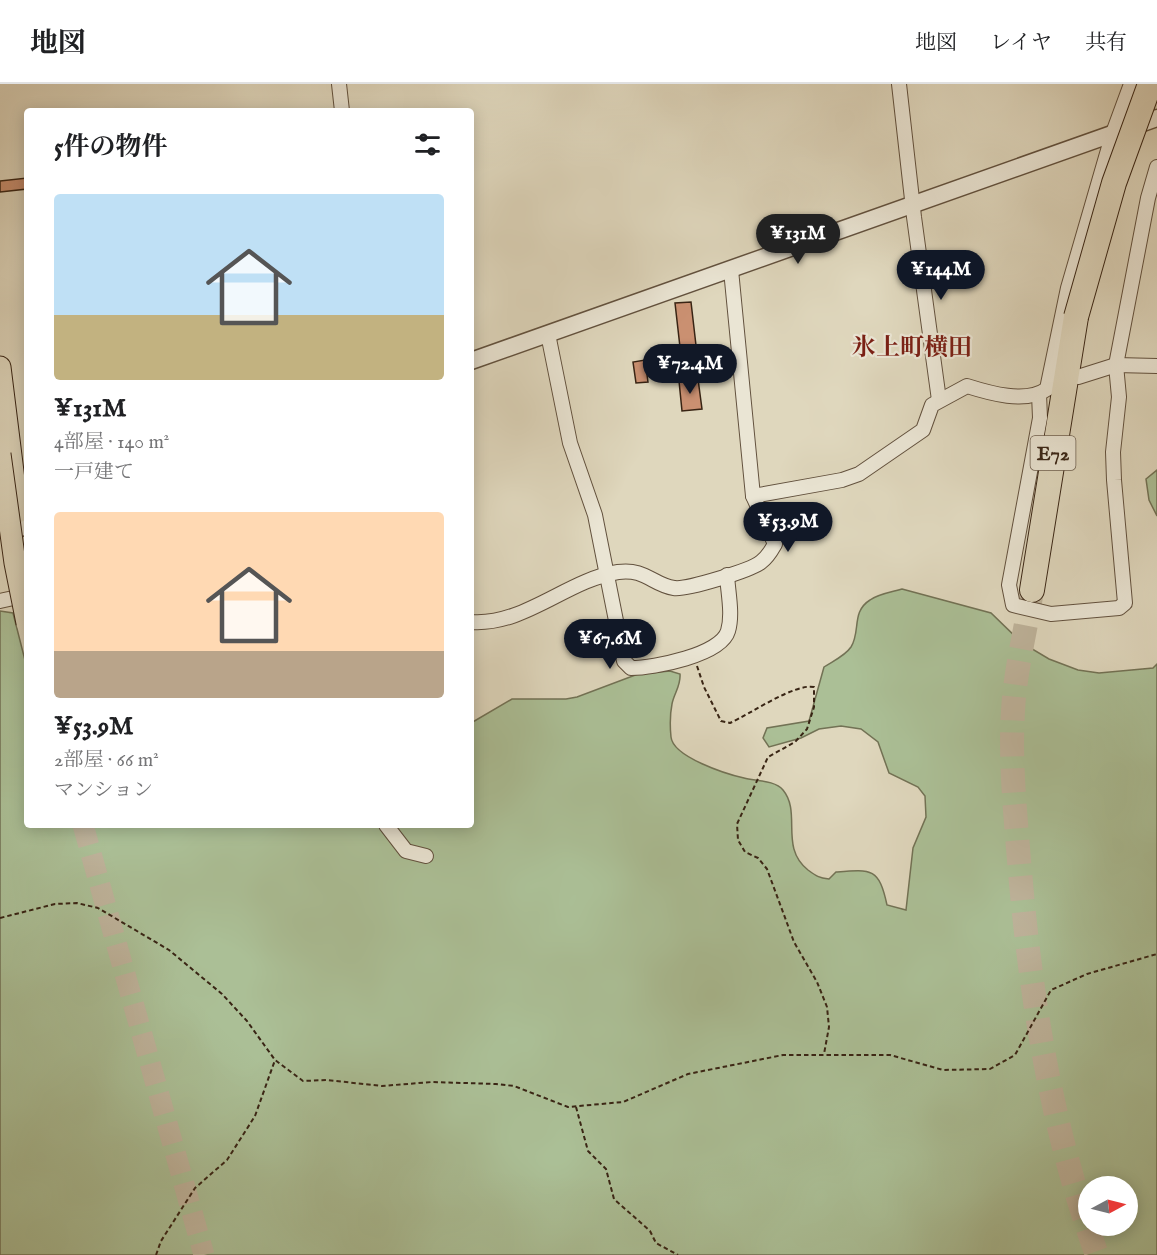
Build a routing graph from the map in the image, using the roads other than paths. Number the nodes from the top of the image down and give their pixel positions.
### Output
1 (339, 84) edge
2 (899, 84) edge
3 (1131, 84) edge
4 (1150, 84) edge
5 (342, 108) edge
6 (1157, 118) edge
7 (1113, 133) junction
8 (1157, 167) edge
9 (913, 206) junction
10 (731, 270) junction
11 (548, 334) junction
12 (474, 360) edge
13 (1116, 365) junction
14 (1157, 366) edge
15 (0, 367) edge
16 (1078, 377) dead end
17 (1039, 394) junction
18 (939, 400) junction
19 (0, 454) edge
20 (753, 496) junction
21 (24, 527) edge
22 (607, 575) junction
23 (727, 575) junction
24 (1032, 590) tunnel mouth
25 (24, 596) edge
26 (0, 601) edge
27 (24, 608) edge
28 (474, 622) edge
29 (388, 828) edge
30 (426, 856) dead end

1 - 5 street
2 - 9 street
3 - 7 street
4 - 24 highway, E72, bridge
6 - 7 street
7 - 9 street
7 - 17 street
8 - 13 street
9 - 10 street
9 - 18 street
10 - 11 street
10 - 20 street
11 - 12 street
11 - 22 street
13 - 14 street
13 - 16 street
13 - 17 street
15 - 21 highway
17 - 18 street
18 - 20 street
19 - 27 highway, bridge
20 - 23 street
22 - 23 street
22 - 23 street
22 - 28 street
25 - 26 street
29 - 30 street

